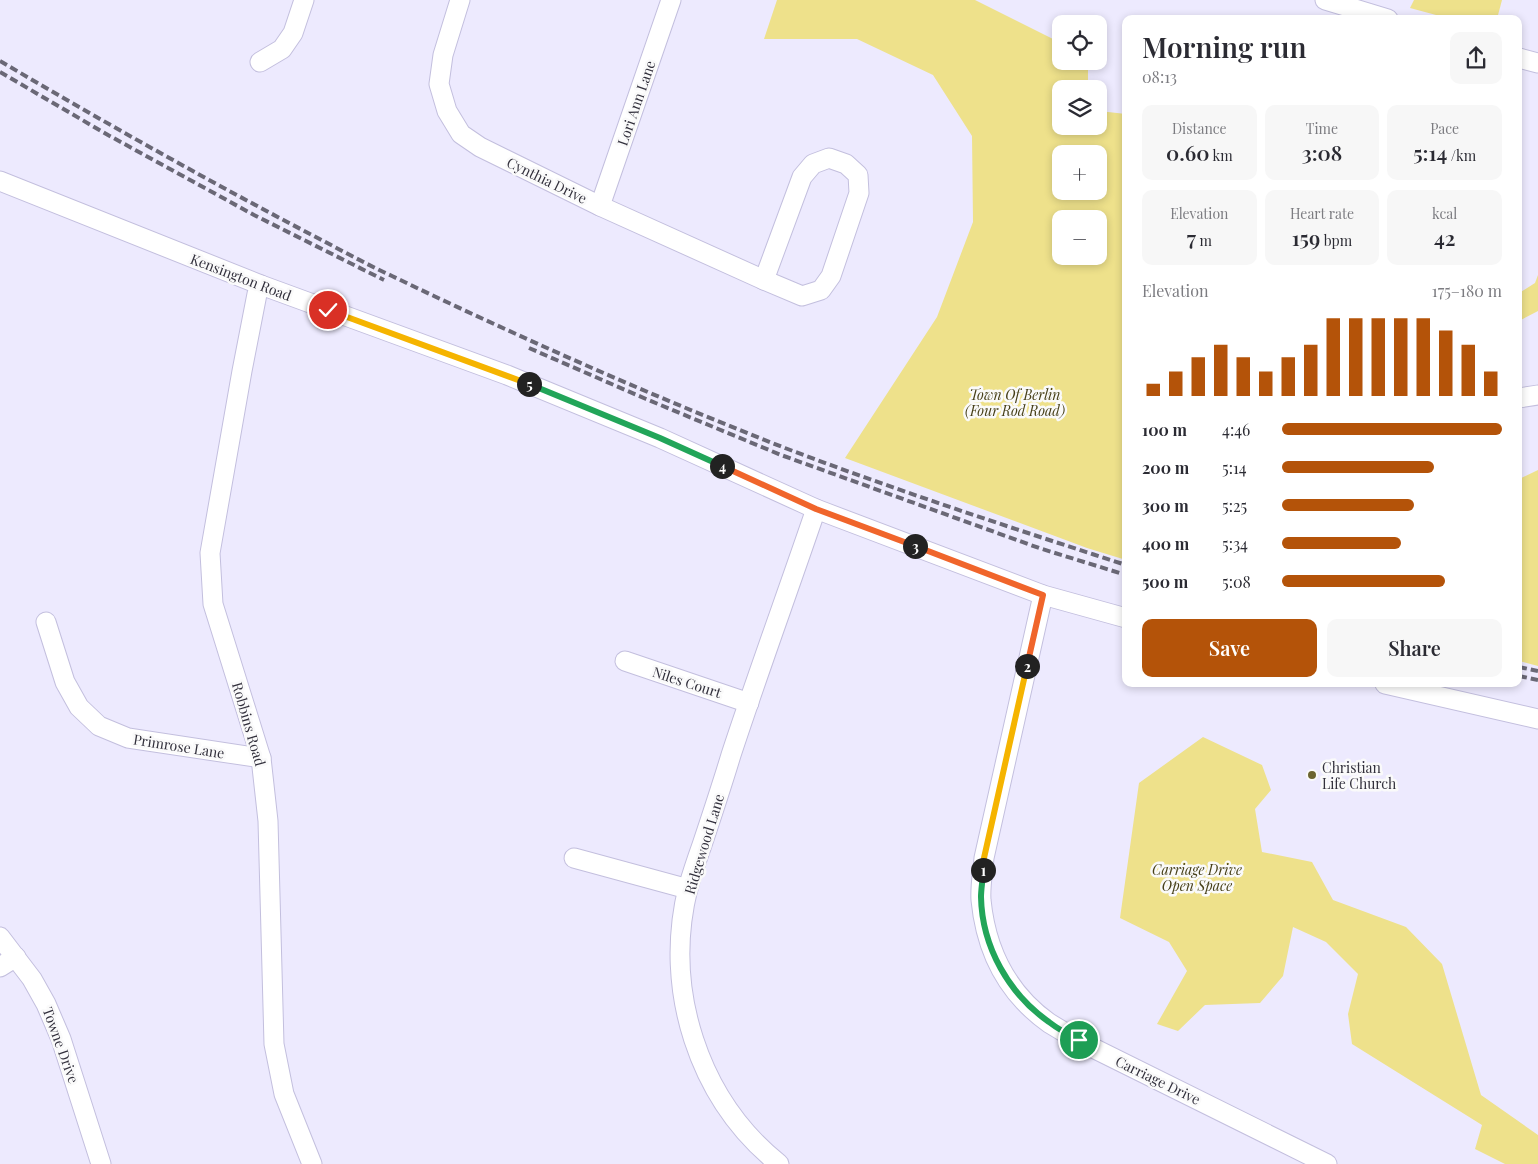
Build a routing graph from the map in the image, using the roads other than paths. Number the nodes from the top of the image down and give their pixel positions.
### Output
1 (304, 0) edge
2 (460, 0) edge
3 (672, 0) edge
4 (1325, 0) edge
5 (1374, 15) edge
6 (1522, 59) edge
7 (260, 62) dead end
8 (1538, 63) edge
9 (0, 181) edge
10 (600, 206) junction
11 (764, 280) junction
12 (261, 285) junction
13 (1538, 395) edge
14 (1522, 398) edge
15 (816, 509) junction
16 (1043, 595) junction
17 (1122, 617) edge
18 (46, 622) dead end
19 (625, 662) dead end
20 (1398, 687) edge
21 (748, 702) junction
22 (1538, 719) edge
23 (261, 758) junction
24 (574, 858) dead end
25 (688, 888) junction
26 (0, 937) edge
27 (16, 957) junction
28 (0, 967) edge
29 (101, 1164) edge
30 (312, 1164) edge
31 (779, 1164) edge
32 (1327, 1164) edge

1 - 7 street
2 - 10 street, Cynthia Drive
3 - 10 street, Lori Ann Lane
4 - 5 street
6 - 8 street
9 - 12 street, Kensington Road
10 - 11 street, Cynthia Drive
11 - 11 street, Cynthia Drive
12 - 15 street, Kensington Road
12 - 23 street, Robbins Road
13 - 14 street
15 - 16 street, Kensington Road
15 - 21 street, Ridgewood Lane
16 - 17 street, Kensington Road
16 - 32 street, Carriage Drive
18 - 23 street, Primrose Lane
19 - 21 street, Niles Court
20 - 22 street
21 - 25 street, Ridgewood Lane
23 - 30 street, Robbins Road
24 - 25 street
25 - 31 street, Ridgewood Lane
26 - 27 street, Towne Drive
27 - 28 street
27 - 29 street, Towne Drive

